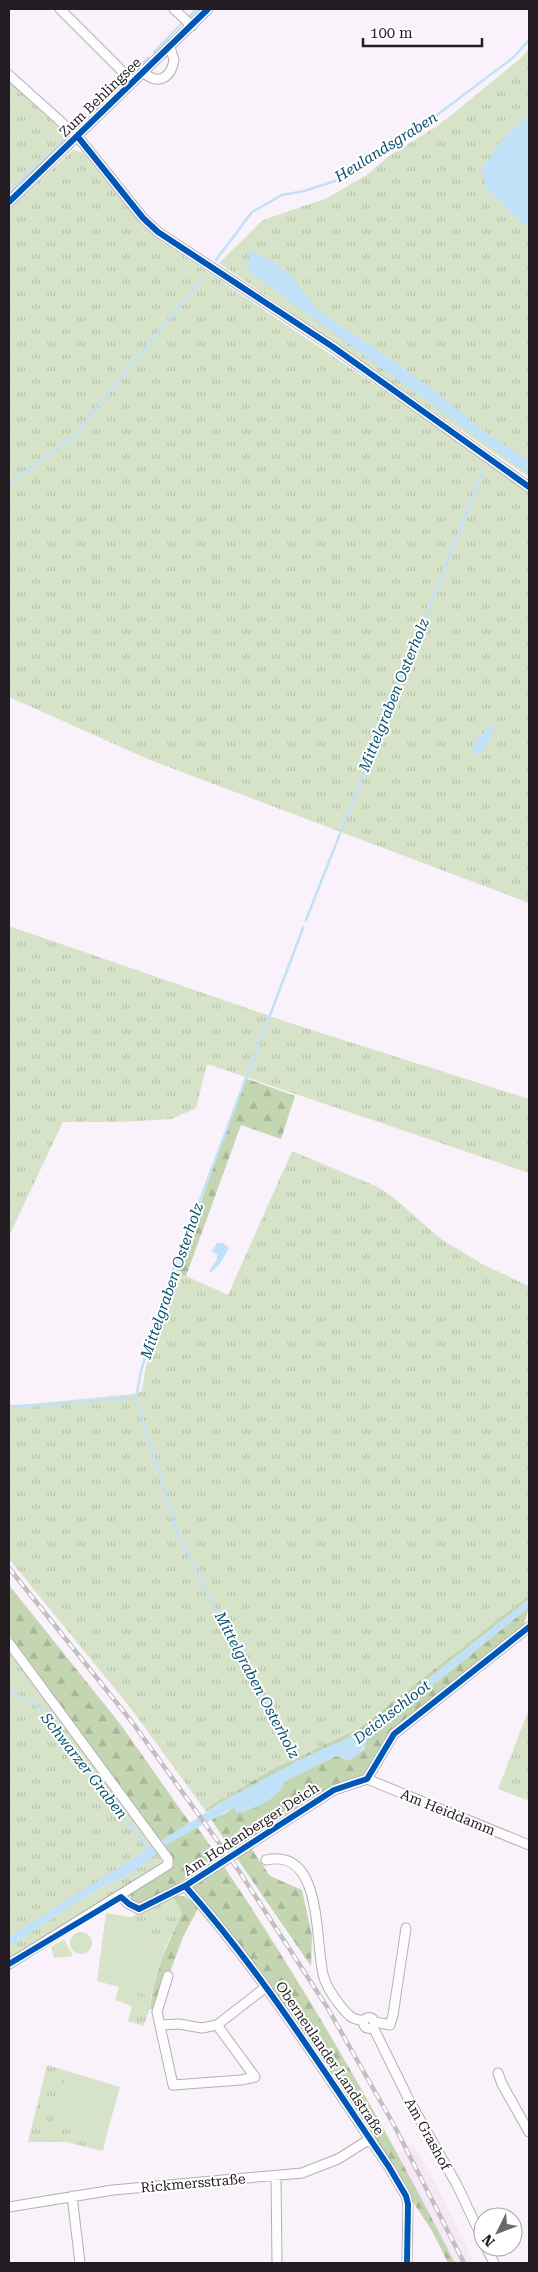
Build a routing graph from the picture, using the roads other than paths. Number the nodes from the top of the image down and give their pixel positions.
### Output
1 (60, 9) edge
2 (174, 9) edge
3 (208, 9) edge
4 (192, 26) junction
5 (170, 47) junction
6 (144, 72) junction
7 (9, 75) edge
8 (133, 82) junction
9 (78, 137) junction
10 (9, 202) edge
11 (529, 487) edge
12 (529, 1627) edge
13 (9, 1643) edge
14 (367, 1779) junction
15 (529, 1845) edge
16 (266, 1860) dead end
17 (185, 1886) junction
18 (120, 1896) junction
19 (406, 1928) dead end
20 (9, 1964) edge
21 (168, 1976) dead end
22 (266, 1988) junction
23 (374, 2024) junction
24 (161, 2025) junction
25 (217, 2025) junction
26 (498, 2073) dead end
27 (529, 2132) edge
28 (370, 2139) junction
29 (276, 2176) junction
30 (72, 2196) junction
31 (9, 2207) edge
32 (473, 2219) edge
33 (80, 2263) edge
34 (277, 2263) edge
35 (407, 2263) edge

1 - 8 street, Zum Behlingsee
2 - 4 street
3 - 4 street, Zum Behlingsee
4 - 5 street, Zum Behlingsee
5 - 6 street, Zum Behlingsee
5 - 6 street, Zum Behlingsee
6 - 8 street, Zum Behlingsee
7 - 9 street
8 - 9 street, Zum Behlingsee
9 - 10 street, Zum Behlingsee
9 - 11 street
12 - 14 street
13 - 18 street, Am Hodenberger Deich
14 - 15 street, Am Heiddamm
14 - 17 street, Am Hodenberger Deich
16 - 23 street
17 - 18 street, Am Hodenberger Deich
17 - 22 street, Oberneulander Landstraße
18 - 20 street, Am Hodenberger Deich
19 - 23 street
21 - 24 street
22 - 25 street
22 - 28 street, Oberneulander Landstraße
23 - 32 street, Am Grashof
24 - 25 street
24 - 25 street
26 - 27 street
28 - 29 street, Rickmersstraße
28 - 35 street, Oberneulander Landstraße
29 - 30 street, Rickmersstraße
29 - 34 street
30 - 31 street, Rickmersstraße
30 - 33 street

